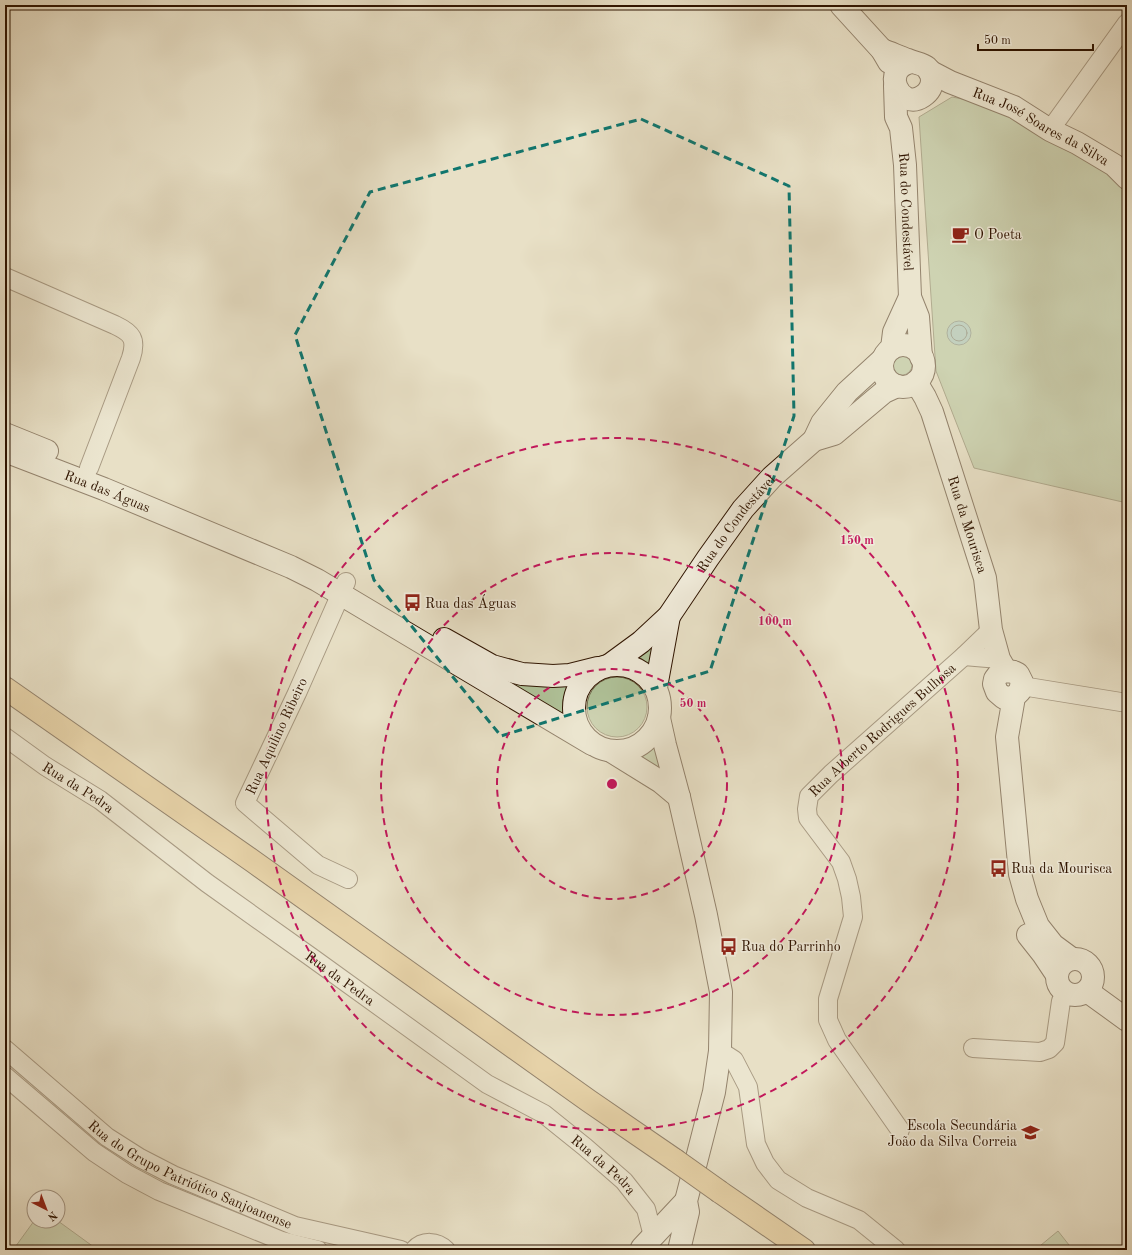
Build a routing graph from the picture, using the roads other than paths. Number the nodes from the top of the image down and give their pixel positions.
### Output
1 (841, 5) edge
2 (1127, 23) edge
3 (912, 81) junction
4 (1050, 130) junction
5 (1127, 178) edge
6 (5, 277) edge
7 (910, 297) junction
8 (887, 354) junction
9 (921, 357) junction
10 (906, 384) junction
11 (5, 434) edge
12 (814, 440) junction
13 (5, 451) edge
14 (89, 468) junction
15 (343, 588) junction
16 (669, 616) junction
17 (991, 630) junction
18 (964, 656) junction
19 (1002, 665) junction
20 (604, 666) junction
21 (656, 687) junction
22 (5, 688) edge
23 (1011, 692) junction
24 (1127, 703) edge
25 (5, 705) edge
26 (659, 718) junction
27 (5, 737) edge
28 (601, 748) junction
29 (679, 797) junction
30 (348, 879) dead end
31 (1072, 959) junction
32 (1070, 987) junction
33 (1127, 1020) edge
34 (5, 1048) edge
35 (973, 1048) dead end
36 (720, 1051) junction
37 (5, 1076) edge
38 (900, 1130) dead end
39 (673, 1167) junction
40 (717, 1198) junction
41 (686, 1201) junction
42 (650, 1246) edge
43 (318, 1250) edge
44 (401, 1250) edge
45 (414, 1250) edge
46 (446, 1250) edge
47 (679, 1250) edge
48 (781, 1250) edge
49 (804, 1250) edge
50 (896, 1250) edge

1 - 3 street
2 - 4 street
3 - 4 street, Rua José Soares da Silva
3 - 7 street, Rua do Condestável
4 - 5 street, Rua José Soares da Silva
6 - 14 street, Rua das Águas
7 - 8 street, Rua do Condestável
7 - 9 street, Rua do Condestável
8 - 9 street
8 - 10 street, Rua do Condestável
8 - 12 street, Rua do Condestável
9 - 10 street, Rua do Condestável
10 - 12 street, Rua do Condestável
10 - 17 street, Rua da Mourisca
11 - 14 street, Rua das Águas
12 - 16 street, Rua do Condestável
13 - 15 street, Rua das Águas
14 - 15 street, Rua das Águas
15 - 20 street, Rua das Águas
15 - 28 street, Rua das Águas
15 - 30 street, Rua Aquilino Ribeiro
16 - 20 street, Rua do Condestável
16 - 21 street, Rua do Condestável
17 - 18 street, Rua Alberto Rodrigues Bulhosa
17 - 19 street, Rua da Mourisca
18 - 19 street, Rua Alberto Rodrigues Bulhosa
18 - 38 street, Rua Alberto Rodrigues Bulhosa
19 - 23 street
20 - 21 street
20 - 28 street
21 - 26 street
22 - 39 highway
23 - 24 street
23 - 31 street
23 - 32 street
25 - 39 highway
26 - 28 street
26 - 29 street
27 - 42 street, Rua da Pedra
28 - 29 street
29 - 36 street
31 - 32 street
31 - 32 street
32 - 33 street
32 - 35 street
34 - 44 street, Rua do Grupo Patriótico Sanjoanense
36 - 41 street
36 - 50 street
37 - 43 street, Rua do Grupo Patriótico Sanjoanense
39 - 40 highway
40 - 48 highway
40 - 49 highway
41 - 42 street
41 - 47 street
45 - 46 street

